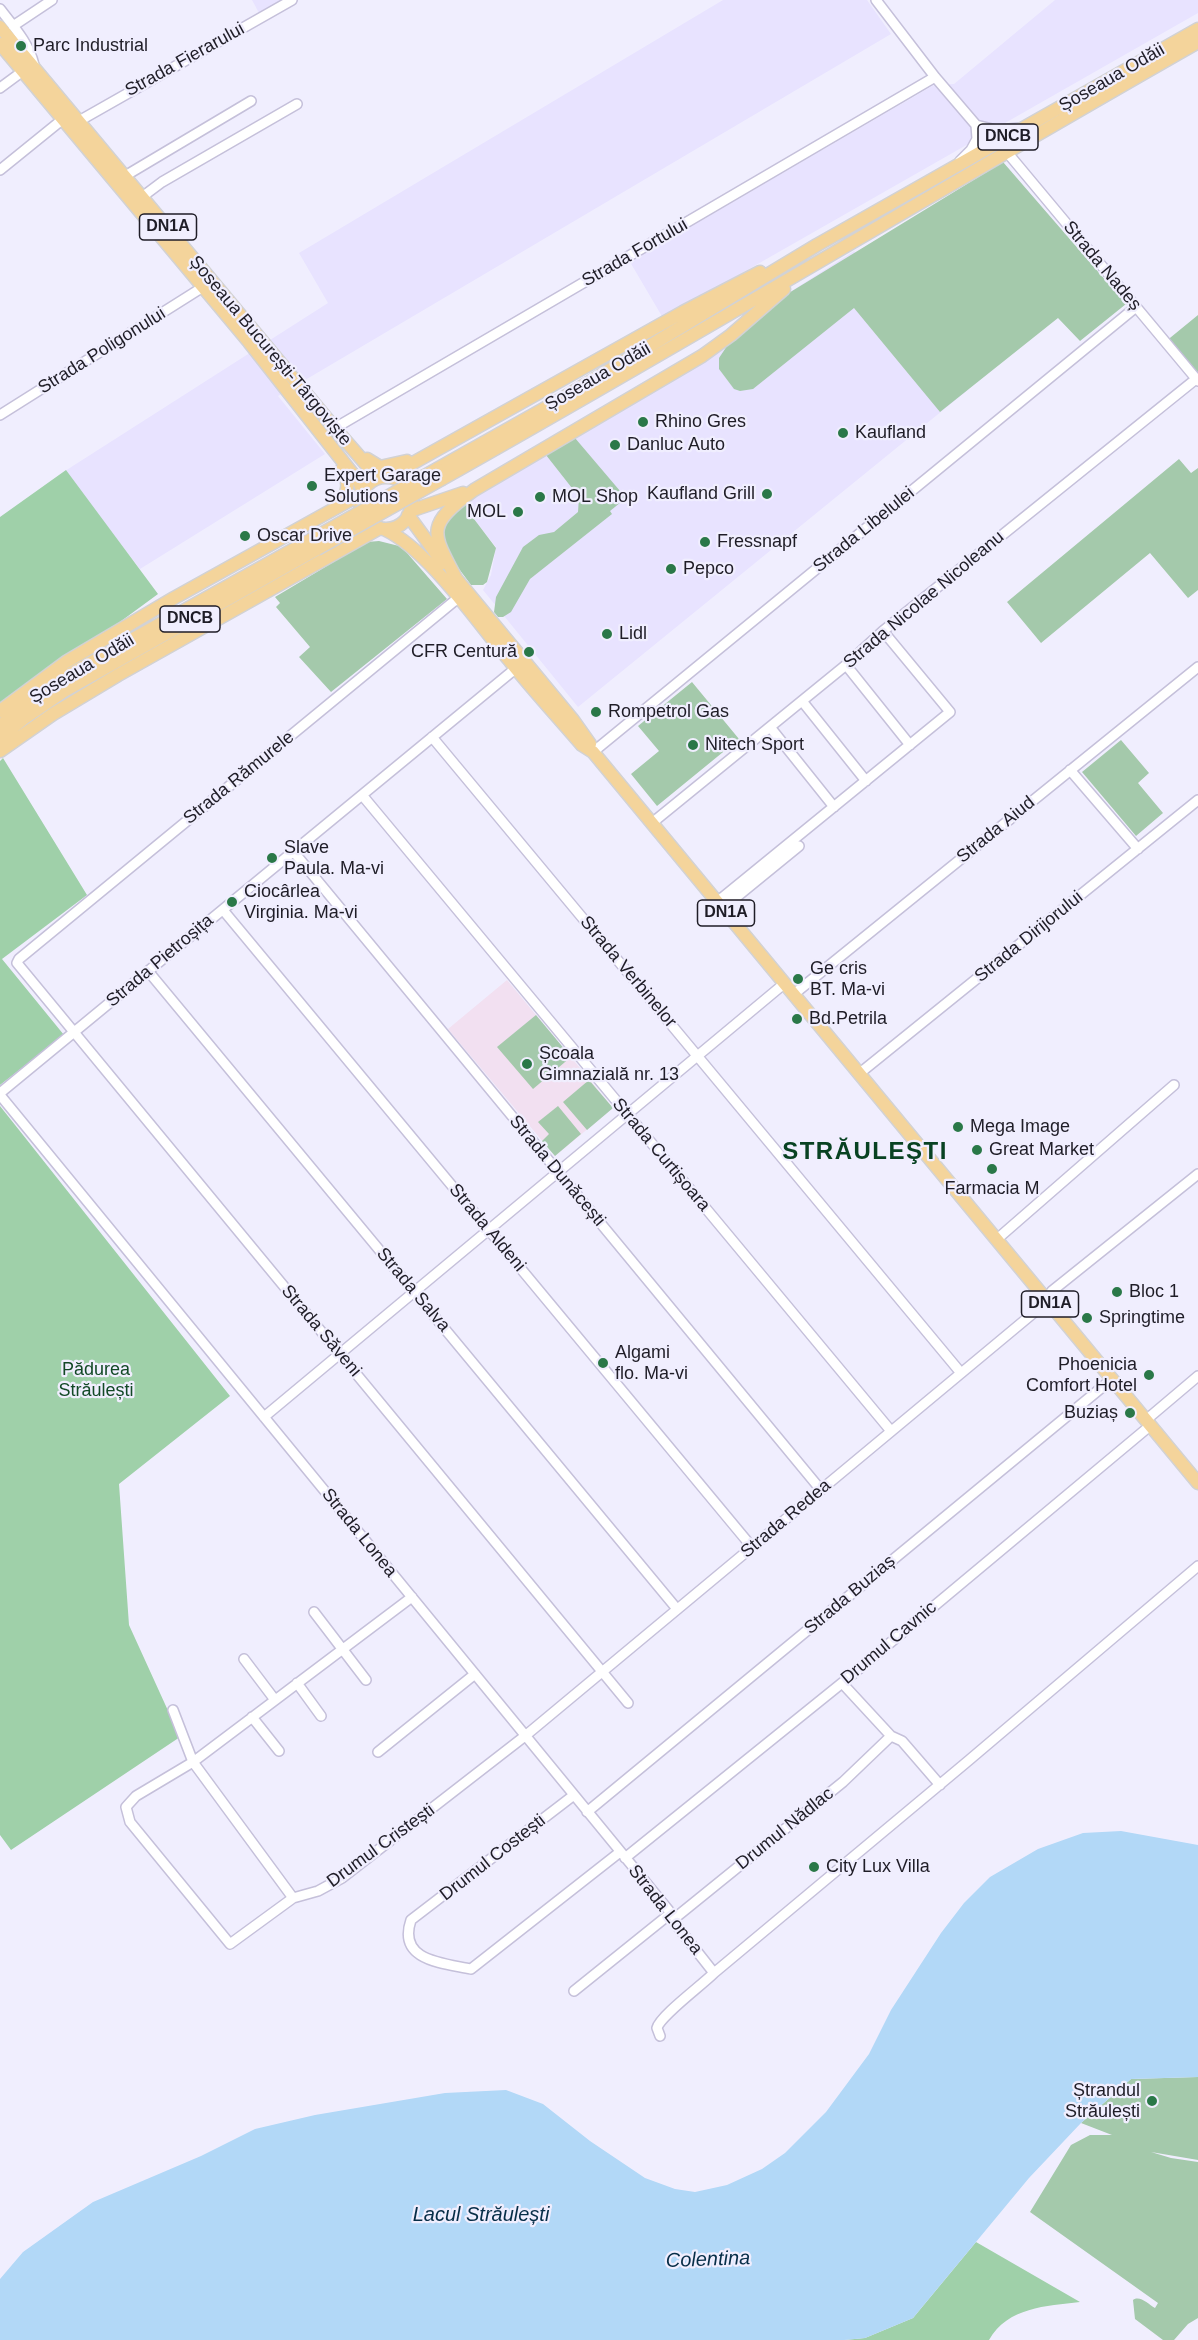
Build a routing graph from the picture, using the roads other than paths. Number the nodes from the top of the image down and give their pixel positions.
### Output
1 (52, 0) edge
2 (292, 0) edge
3 (876, 0) edge
4 (0, 9) edge
5 (13, 26) junction
6 (0, 27) edge
7 (1198, 28) edge
8 (1198, 42) edge
9 (0, 44) edge
10 (29, 70) junction
11 (935, 77) junction
12 (0, 88) edge
13 (251, 101) dead end
14 (297, 104) dead end
15 (63, 119) junction
16 (79, 121) junction
17 (976, 125) junction
18 (1023, 128) junction
19 (1006, 152) junction
20 (953, 168) junction
21 (0, 170) edge
22 (125, 176) junction
23 (142, 197) junction
24 (817, 245) junction
25 (825, 257) junction
26 (203, 287) junction
27 (1136, 308) junction
28 (1197, 380) edge
29 (0, 415) edge
30 (336, 430) junction
31 (444, 446) junction
32 (331, 447) junction
33 (439, 474) junction
34 (385, 477) junction
35 (474, 490) junction
36 (362, 492) junction
37 (337, 508) junction
38 (409, 513) junction
39 (382, 528) junction
40 (314, 544) junction
41 (458, 582) junction
42 (458, 598) junction
43 (883, 631) junction
44 (846, 665) junction
45 (1198, 667) edge
46 (515, 669) junction
47 (802, 701) junction
48 (0, 711) edge
49 (0, 726) edge
50 (770, 727) junction
51 (432, 737) junction
52 (0, 738) edge
53 (910, 745) junction
54 (0, 751) edge
55 (592, 752) junction
56 (1070, 770) junction
57 (866, 781) junction
58 (362, 795) junction
59 (1198, 800) edge
60 (834, 807) junction
61 (652, 823) junction
62 (800, 846) dead end
63 (1138, 849) junction
64 (293, 852) junction
65 (720, 905) junction
66 (223, 910) junction
67 (19, 959) joint
68 (148, 971) junction
69 (785, 983) junction
70 (794, 994) junction
71 (73, 1033) junction
72 (697, 1056) junction
73 (860, 1073) junction
74 (1174, 1085) dead end
75 (0, 1094) edge
76 (627, 1114) junction
77 (558, 1172) junction
78 (1198, 1174) edge
79 (489, 1230) junction
80 (996, 1240) junction
81 (414, 1292) junction
82 (1046, 1300) junction
83 (340, 1354) junction
84 (961, 1374) junction
85 (1198, 1376) edge
86 (1112, 1379) junction
87 (264, 1417) junction
88 (1149, 1423) junction
89 (891, 1431) junction
90 (1198, 1483) edge
91 (821, 1490) junction
92 (752, 1547) junction
93 (1198, 1566) edge
94 (412, 1597) junction
95 (677, 1610) junction
96 (314, 1612) dead end
97 (342, 1649) junction
98 (244, 1659) dead end
99 (603, 1672) junction
100 (475, 1674) junction
101 (366, 1680) dead end
102 (297, 1683) junction
103 (842, 1683) junction
104 (275, 1700) junction
105 (628, 1703) dead end
106 (173, 1710) dead end
107 (321, 1716) dead end
108 (252, 1717) junction
109 (525, 1736) junction
110 (891, 1736) junction
111 (279, 1750) dead end
112 (378, 1752) dead end
113 (193, 1762) junction
114 (939, 1785) junction
115 (574, 1795) junction
116 (587, 1812) junction
117 (623, 1855) junction
118 (293, 1898) junction
119 (673, 1916) junction
120 (471, 1969) joint
121 (714, 1973) junction
122 (574, 1990) dead end
123 (660, 2036) dead end

1 - 5 street
2 - 16 street, Strada Fierarului
3 - 11 street
4 - 5 street
5 - 10 street
6 - 10 main road, Șoseaua București-Târgoviște / DN1A
7 - 18 main road, Șoseaua Odăii / DNCB
8 - 19 main road, Șoseaua Odăii / DNCB
9 - 10 main road, Șoseaua București-Târgoviște / DN1A
10 - 12 street
10 - 15 main road, Șoseaua București-Târgoviște / DN1A
10 - 16 main road, Șoseaua București-Târgoviște / DN1A
11 - 17 street
11 - 30 street, Strada Fortului
13 - 22 street
14 - 23 street
15 - 21 street
15 - 26 main road, Șoseaua București-Târgoviște / DN1A
16 - 22 main road, Șoseaua București-Târgoviște / DN1A
17 - 18 street
17 - 20 street
18 - 20 main road, Șoseaua Odăii / DNCB
19 - 25 main road, Șoseaua Odăii / DNCB
19 - 27 street, Strada Nadeș
20 - 24 main road, Șoseaua Odăii / DNCB
22 - 23 main road, Șoseaua București-Târgoviște / DN1A
23 - 30 main road, Șoseaua București-Târgoviște / DN1A
24 - 31 main road
24 - 33 main road, Șoseaua Odăii / DNCB
25 - 33 main road, Șoseaua Odăii / DNCB
25 - 35 main road
26 - 29 street, Strada Poligonului
26 - 32 main road, Șoseaua București-Târgoviște / DN1A
27 - 28 street, Strada Nadeș
27 - 55 street, Strada Libelulei
28 - 43 street, Strada Nicolae Nicoleanu
30 - 31 main road
30 - 34 main road, Șoseaua București-Târgoviște / DN1A
31 - 34 main road
32 - 36 main road, Șoseaua București-Târgoviște / DN1A
32 - 37 main road
33 - 40 main road, Șoseaua Odăii / DNCB, bridge
34 - 36 main road
34 - 38 main road, DN1A
35 - 38 main road
35 - 41 main road
36 - 37 main road
36 - 39 main road, DN1A
37 - 48 main road
38 - 39 main road
38 - 41 main road, DN1A
39 - 42 main road, DN1A
39 - 54 main road
40 - 49 main road, Șoseaua Odăii / DNCB
40 - 52 main road, Șoseaua Odăii / DNCB
41 - 55 main road, DN1A
42 - 46 main road, DN1A
42 - 67 street, Strada Rămurele
43 - 44 street, Strada Nicolae Nicoleanu
43 - 53 street
44 - 47 street, Strada Nicolae Nicoleanu
44 - 53 street
45 - 56 street, Strada Aiud
46 - 51 street, Strada Pietroșița
46 - 55 main road, DN1A
47 - 50 street, Strada Nicolae Nicoleanu
47 - 57 street
50 - 60 street
50 - 61 street, Strada Nicolae Nicoleanu
51 - 58 street, Strada Pietroșița
51 - 72 street, Strada Verbinelor
53 - 57 street
55 - 61 main road, DN1A
56 - 63 street
56 - 70 street, Strada Aiud
57 - 60 street
58 - 64 street, Strada Pietroșița
58 - 76 street, Strada Curtișoara
59 - 63 street, Strada Dirijorului
60 - 65 street
61 - 65 main road, DN1A
62 - 65 street
63 - 73 street, Strada Dirijorului
64 - 66 street, Strada Pietroșița
64 - 77 street, Strada Dunăcești
65 - 69 main road, DN1A
66 - 68 street, Strada Pietroșița
66 - 79 street, Strada Aldeni
67 - 71 street, Strada Săveni
68 - 71 street, Strada Pietroșița
68 - 81 street, Strada Salva
69 - 70 main road, DN1A
69 - 72 street
70 - 73 main road, DN1A
71 - 75 street, Strada Pietroșița
71 - 83 street, Strada Săveni
72 - 76 street
72 - 84 street, Strada Verbinelor
73 - 80 main road, DN1A
74 - 80 street
75 - 87 street, Strada Lonea
76 - 77 street
76 - 89 street, Strada Curtișoara
77 - 79 street
77 - 91 street, Strada Dunăcești
78 - 82 street, Strada Redea
79 - 81 street
79 - 92 street, Strada Aldeni
80 - 82 main road, DN1A
81 - 83 street
81 - 95 street, Strada Salva
82 - 84 street, Strada Redea
82 - 86 main road, DN1A
83 - 87 street
83 - 99 street, Strada Săveni
84 - 89 street, Strada Redea
85 - 88 street, Drumul Cavnic
86 - 88 main road, DN1A
86 - 116 street, Strada Buziaș
87 - 94 street, Strada Lonea
88 - 90 main road, DN1A
88 - 103 street, Drumul Cavnic
89 - 91 street, Strada Redea
91 - 92 street, Strada Redea
92 - 95 street, Strada Redea
93 - 114 street
94 - 97 street
94 - 100 street, Strada Lonea
95 - 99 street, Strada Redea
96 - 97 street
97 - 101 street
97 - 102 street
98 - 104 street
99 - 105 street, Strada Săveni
99 - 109 street, Strada Redea
100 - 109 street, Strada Lonea
100 - 112 street
102 - 104 street
102 - 107 street
103 - 110 street
103 - 117 street, Drumul Cavnic
104 - 108 street
106 - 113 street
108 - 111 street
108 - 113 street
109 - 115 street, Strada Lonea
109 - 118 street, Drumul Cristești
110 - 114 street
110 - 119 street, Drumul Nădlac
113 - 118 street
113 - 118 street, Drumul Cristești
114 - 121 street
115 - 116 street, Strada Lonea
115 - 120 street, Drumul Costești
116 - 117 street, Strada Lonea
117 - 119 street, Strada Lonea
117 - 120 street, Drumul Cavnic
119 - 121 street, Strada Lonea
119 - 122 street, Drumul Nădlac
121 - 123 street

